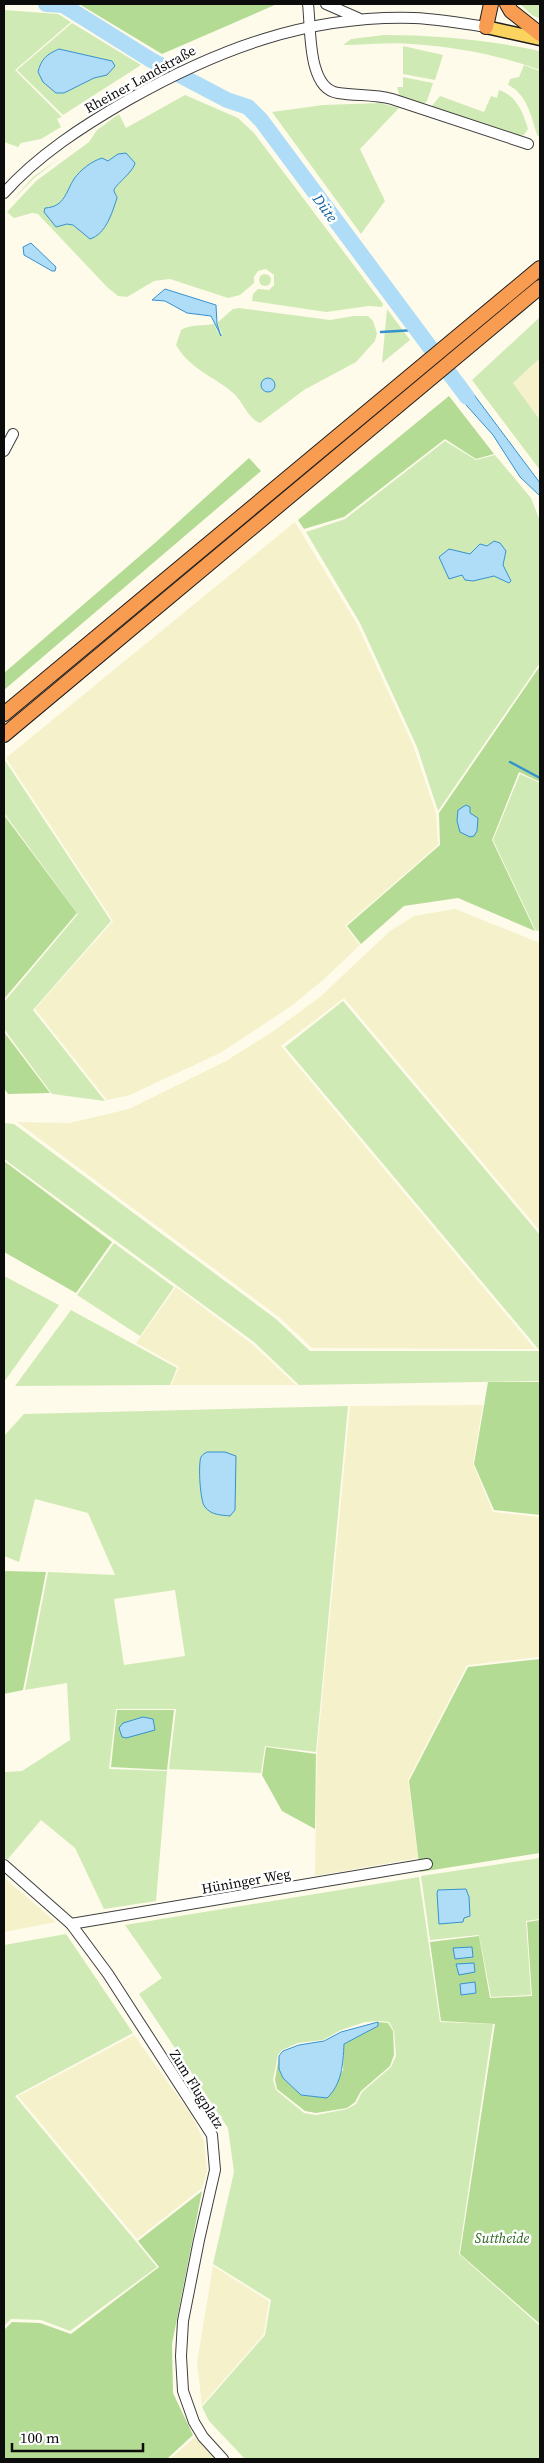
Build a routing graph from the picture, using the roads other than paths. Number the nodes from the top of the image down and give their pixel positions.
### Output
1 (308, 4) edge
2 (326, 4) edge
3 (491, 4) edge
4 (507, 4) edge
5 (361, 20) junction
6 (310, 26) junction
7 (486, 27) junction
8 (540, 34) edge
9 (540, 39) edge
10 (528, 144) dead end
11 (4, 193) edge
12 (540, 268) edge
13 (540, 287) edge
14 (540, 299) edge
15 (506, 316) junction
16 (13, 434) dead end
17 (4, 451) edge
18 (4, 714) edge
19 (4, 735) edge
20 (427, 1864) dead end
21 (4, 1865) edge
22 (71, 1924) junction
23 (223, 2459) edge

1 - 6 street
2 - 5 street
3 - 7 highway
4 - 8 highway
5 - 6 street, Rheiner Landstraße
5 - 7 street, Rheiner Landstraße
6 - 10 street
6 - 11 street, Rheiner Landstraße
7 - 9 main road, Rheiner Landstraße
12 - 18 highway
13 - 15 highway
14 - 15 highway
15 - 19 highway
16 - 17 street
20 - 22 street, Hüninger Weg
21 - 22 street, Zum Flugplatz
22 - 23 street, Zum Flugplatz

